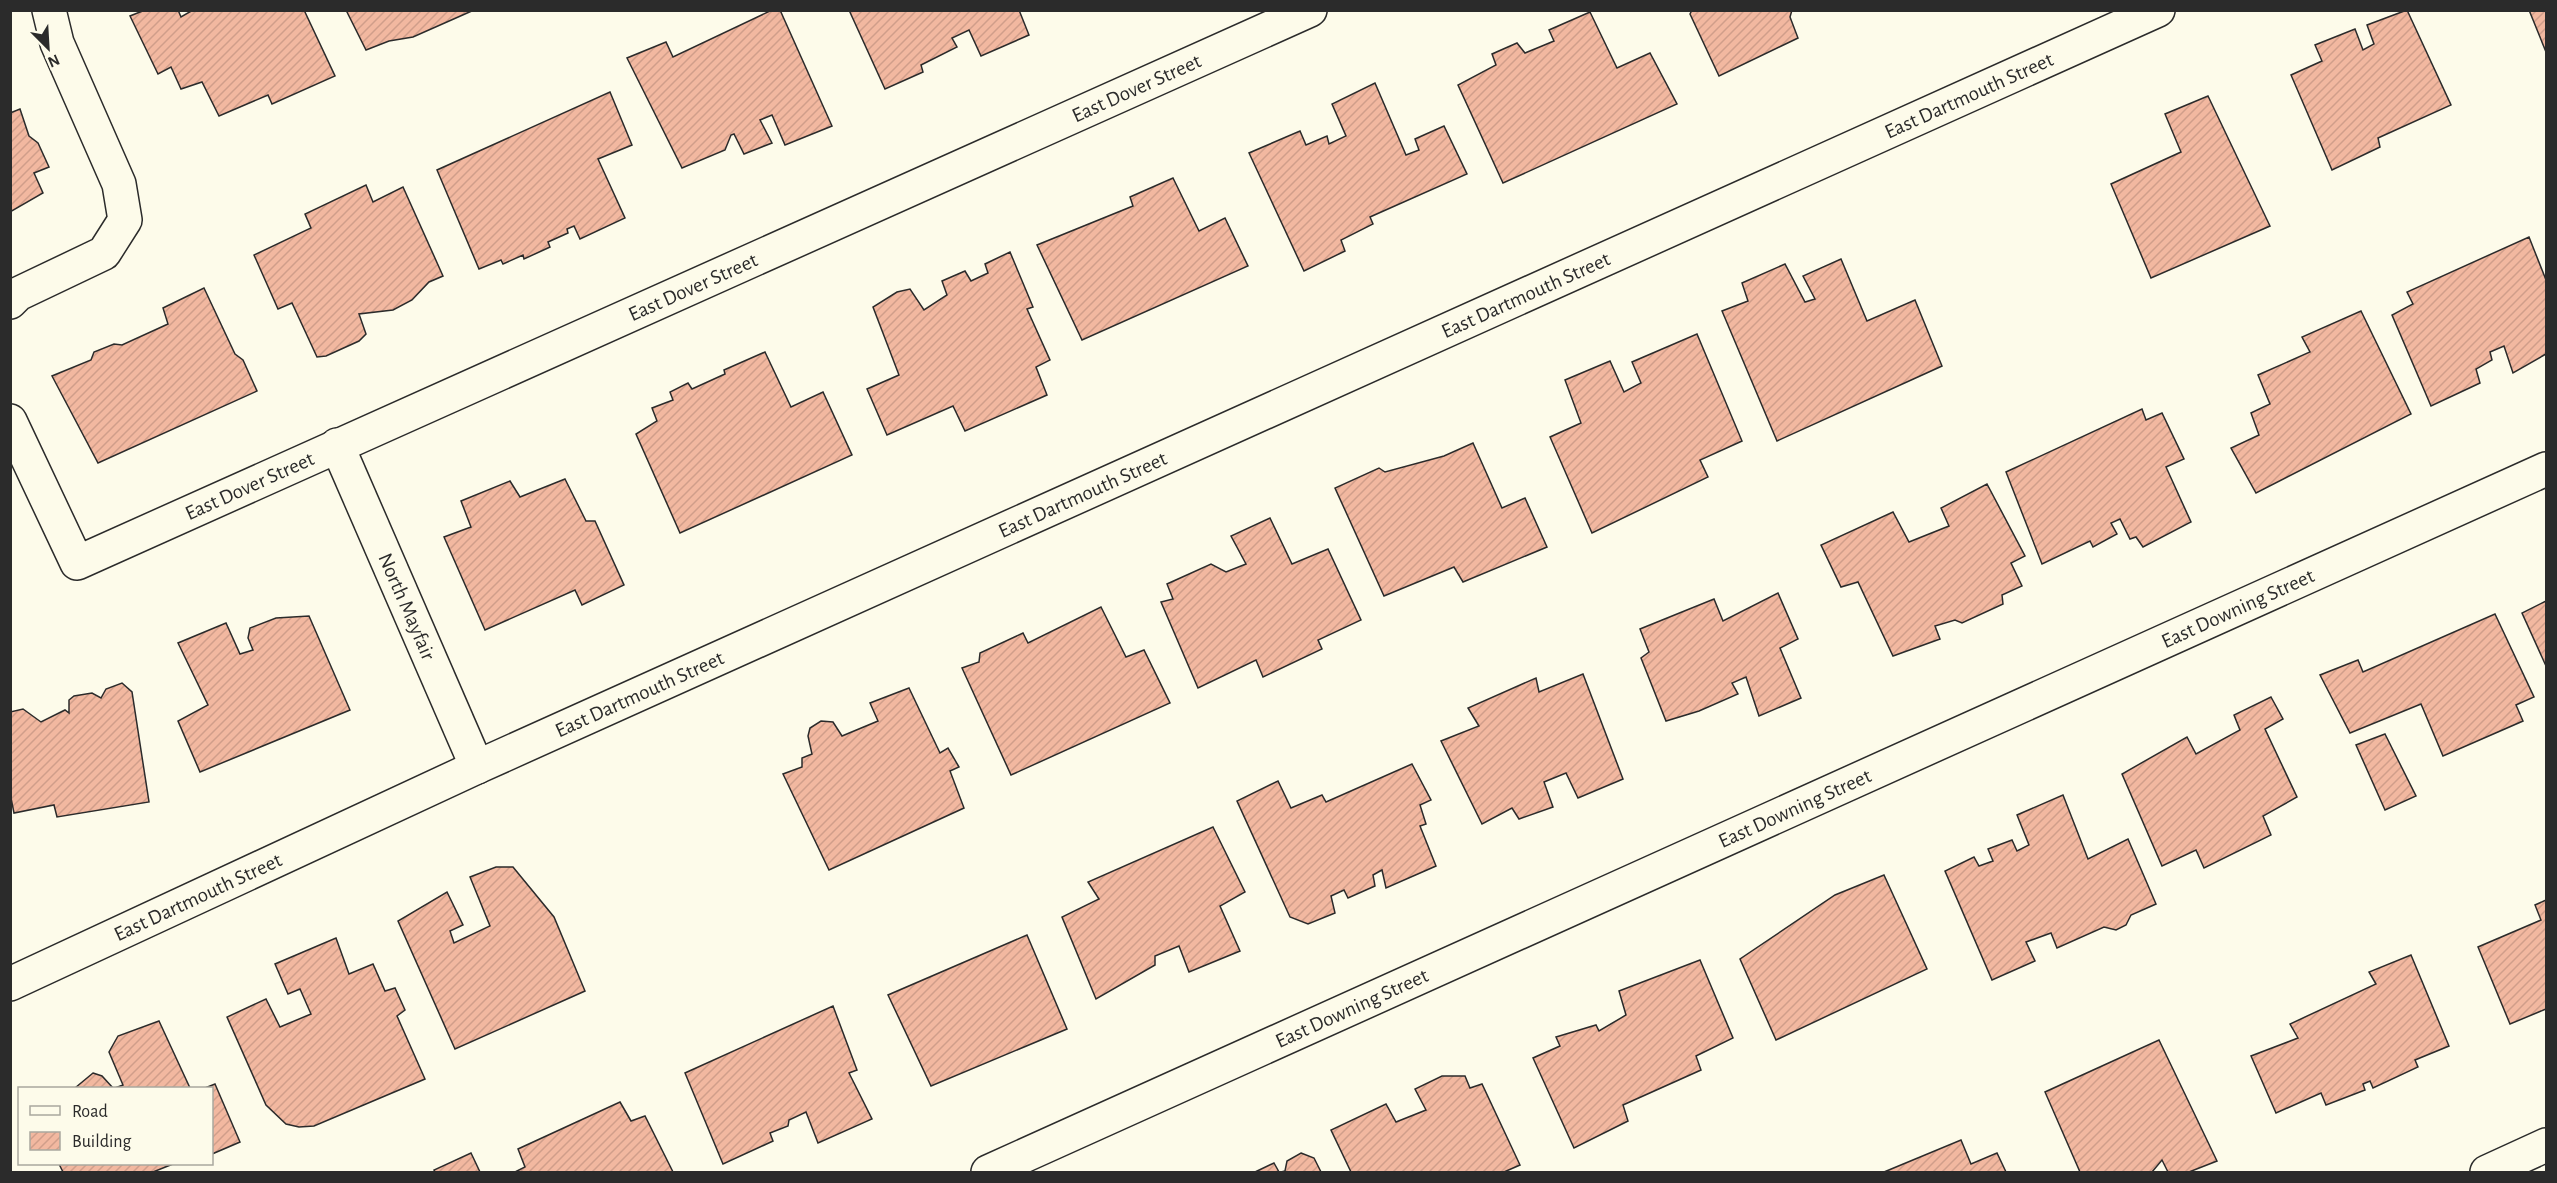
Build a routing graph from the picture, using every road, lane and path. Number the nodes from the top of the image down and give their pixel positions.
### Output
1 (50, 10) edge
2 (1310, 10) edge
3 (2158, 10) edge
4 (10, 302) edge
5 (10, 421) edge
6 (337, 445) junction
7 (2547, 469) edge
8 (477, 767) junction
9 (10, 984) edge
10 (2547, 1145) edge
11 (1048, 1160) edge
12 (988, 1173) edge
13 (2487, 1173) edge

1 - 4 street
2 - 6 street, East Dover Street
3 - 8 street, East Dartmouth Street
5 - 6 street, East Dover Street
6 - 8 street, North Mayfair
7 - 11 street, East Downing Street
8 - 9 street, East Dartmouth Street
10 - 13 street
11 - 12 street, East Downing Street

